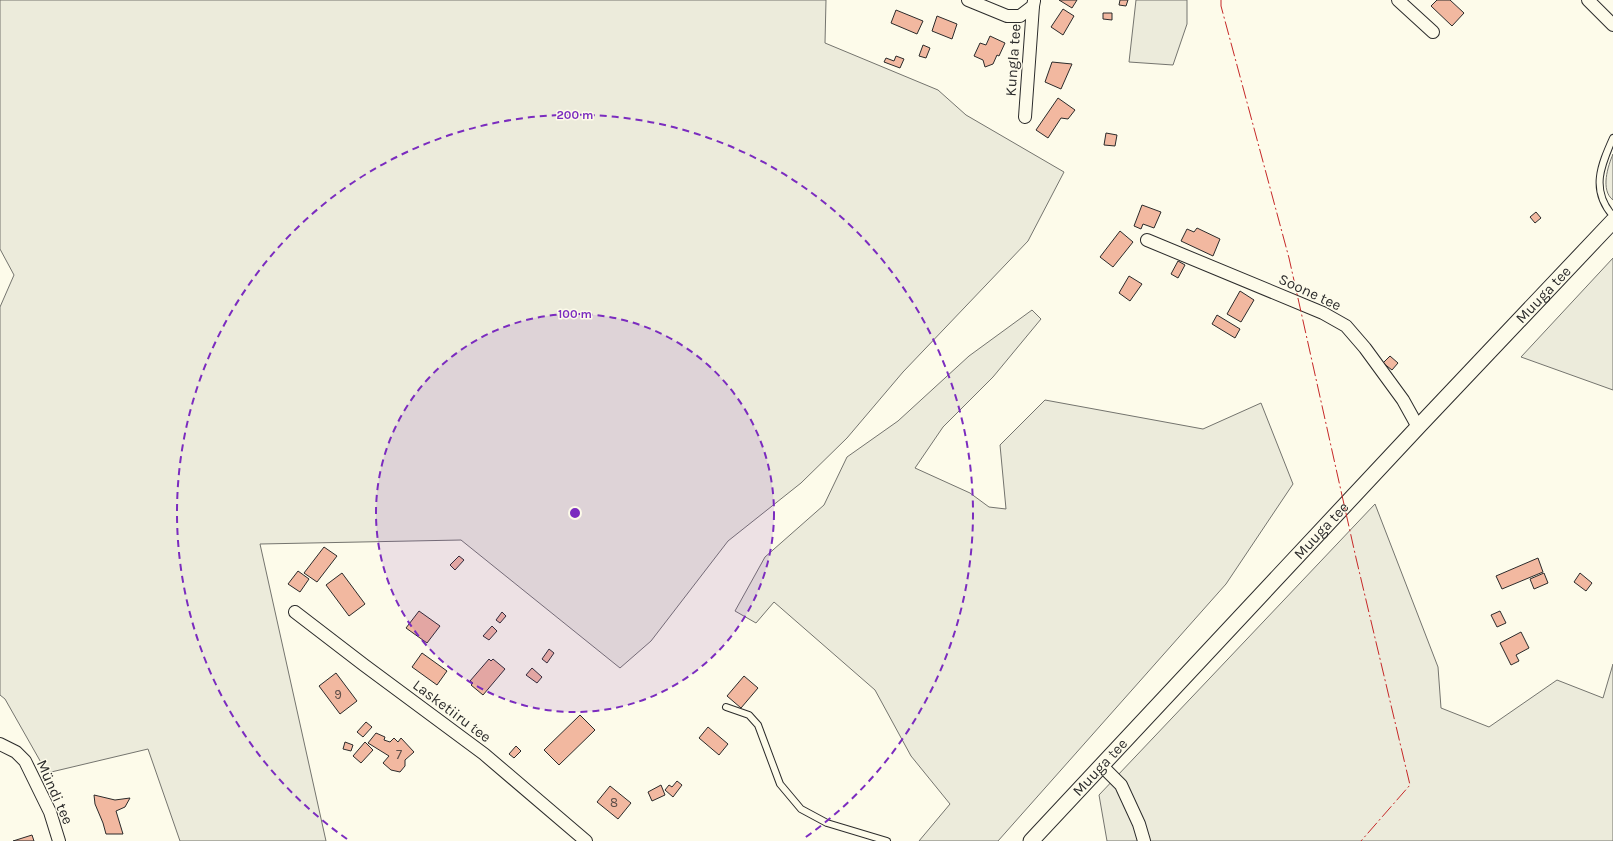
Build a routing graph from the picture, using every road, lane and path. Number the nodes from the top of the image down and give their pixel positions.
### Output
1 (968, 0) edge
2 (1398, 0) edge
3 (1588, 0) edge
4 (1034, 3) edge
5 (1613, 25) edge
6 (1433, 32) dead end
7 (1025, 117) dead end
8 (1613, 138) edge
9 (1613, 216) edge
10 (1613, 221) edge
11 (1147, 240) dead end
12 (1418, 427) junction
13 (295, 612) dead end
14 (726, 707) dead end
15 (0, 744) edge
16 (1102, 765) junction
17 (59, 841) edge
18 (586, 841) edge
19 (888, 841) edge
20 (1031, 841) edge
21 (1144, 841) edge

1 - 4 street, Kungla tee
2 - 6 street
3 - 5 street
4 - 7 street, Kungla tee
8 - 9 lane
10 - 12 street, Muuga tee
11 - 12 street, Soone tee
12 - 16 street, Muuga tee
13 - 18 street, Lasketiiru tee
14 - 19 lane
15 - 17 street, Mündi tee
16 - 20 street, Muuga tee
16 - 21 street

